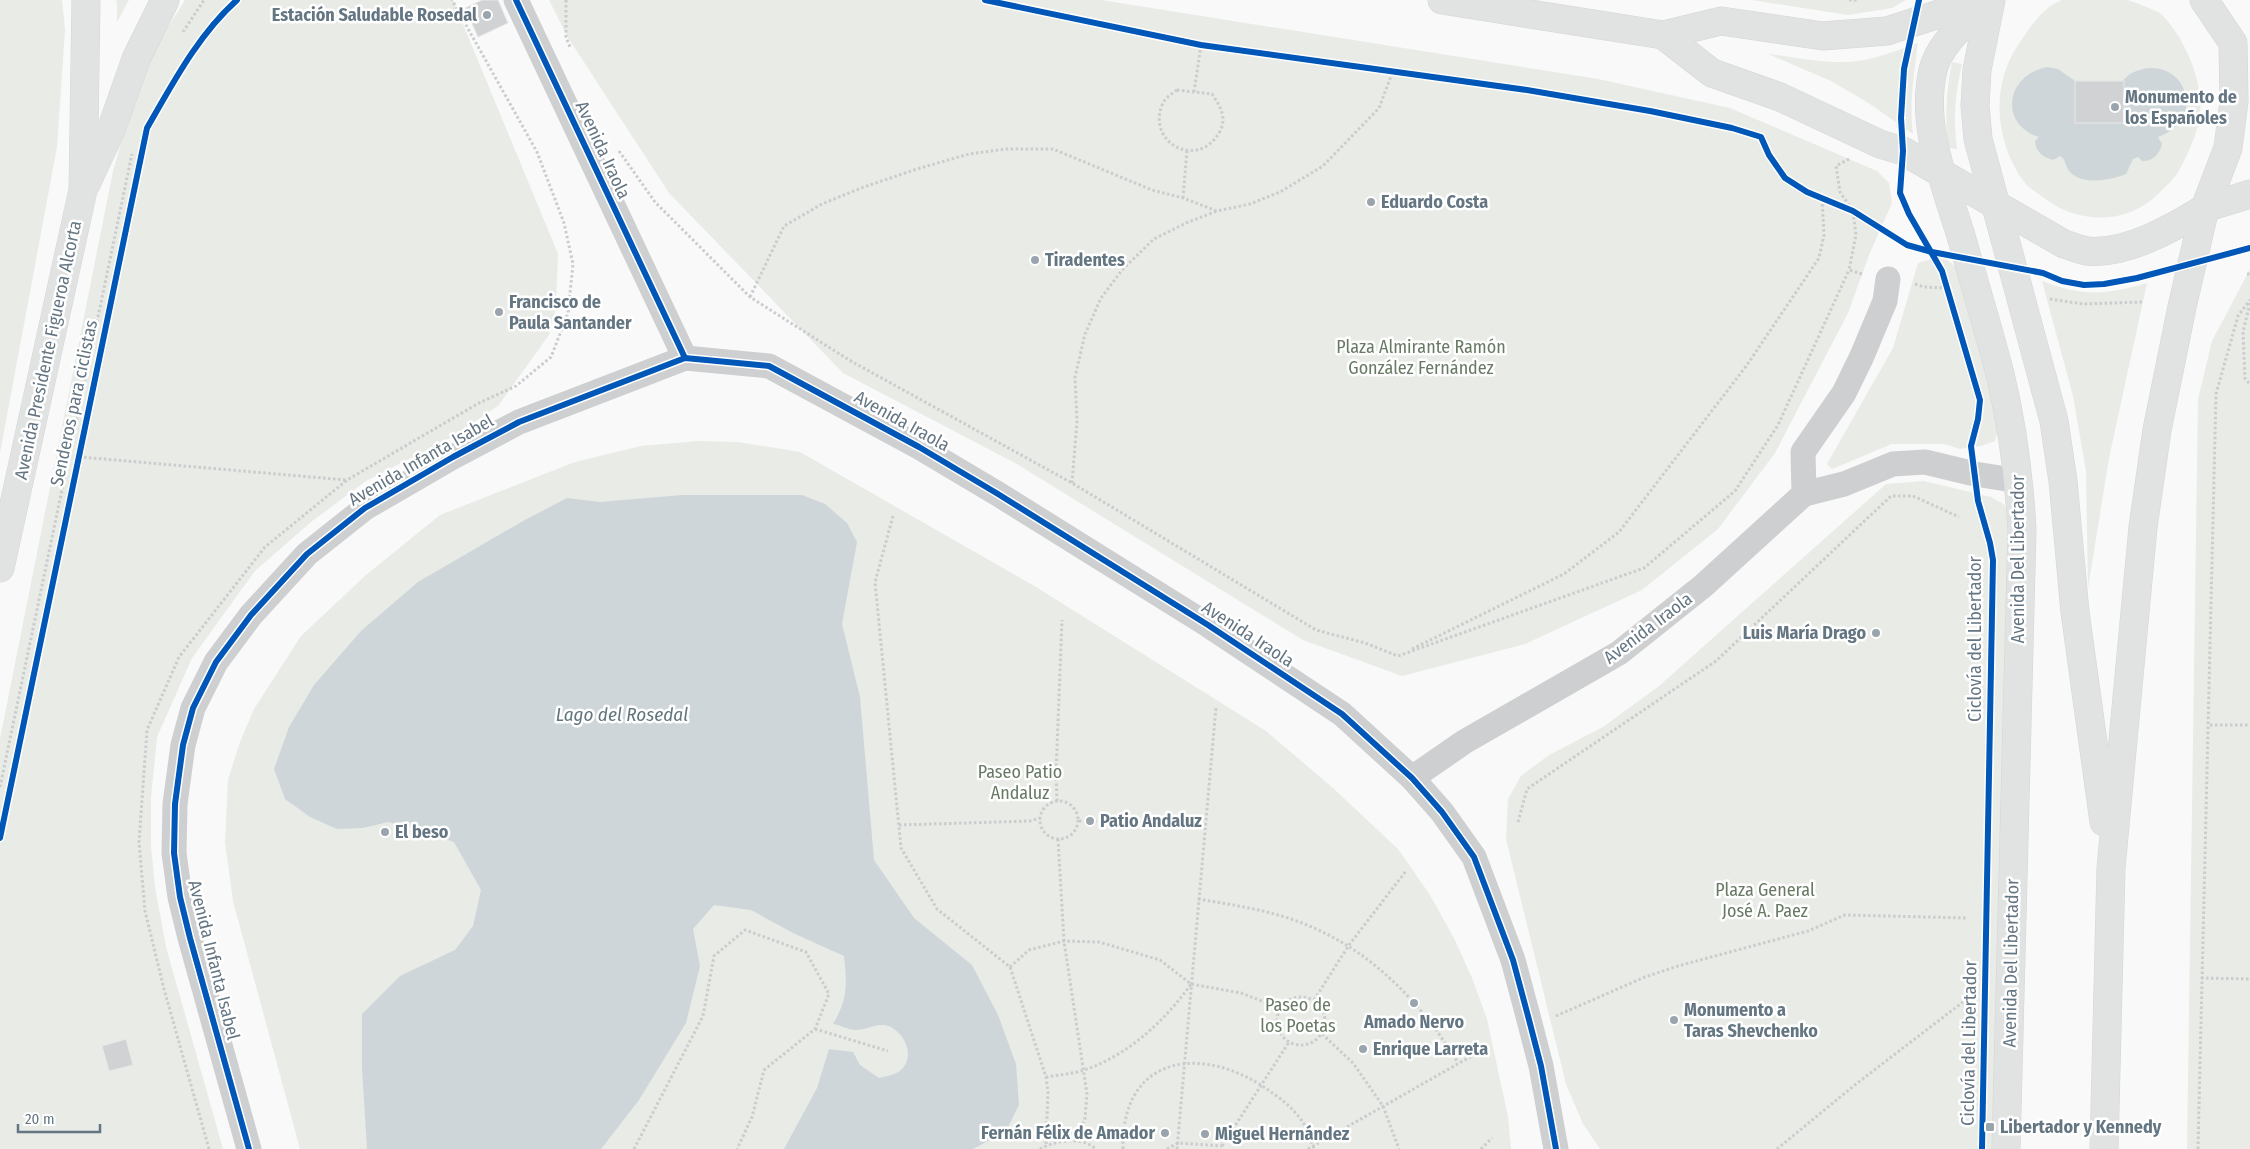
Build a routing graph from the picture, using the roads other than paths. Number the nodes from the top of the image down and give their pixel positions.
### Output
1 (86, 0) edge
2 (165, 0) edge
3 (516, 0) edge
4 (1442, 0) edge
5 (1982, 0) edge
6 (1989, 0) edge
7 (2204, 0) edge
8 (1663, 34) junction
9 (2242, 48) edge
10 (1943, 174) junction
11 (83, 190) junction
12 (2250, 194) edge
13 (1997, 204) junction
14 (2205, 208) junction
15 (1900, 281) road end
16 (685, 358) junction
17 (2019, 481) junction
18 (1804, 494) junction
19 (0, 568) edge
20 (1412, 778) junction
21 (2111, 868) junction
22 (249, 1149) edge
23 (1556, 1149) edge
24 (2006, 1149) edge
25 (2104, 1149) edge

1 - 11 main road, Avenida Presidente Figueroa Alcorta
2 - 11 main road, Avenida Presidente Figueroa Alcorta
3 - 16 street, Avenida Iraola
4 - 8 main road
5 - 8 main road
6 - 10 main road, Avenida Del Libertador
6 - 13 main road, Avenida Del Libertador
7 - 9 main road, Avenida Del Libertador
8 - 10 main road
9 - 14 main road, Avenida Del Libertador
10 - 13 main road
10 - 17 main road, Avenida Del Libertador
11 - 19 main road, Avenida Presidente Figueroa Alcorta
12 - 14 main road
13 - 14 main road
13 - 21 main road, Avenida Del Libertador
14 - 21 main road, Avenida Del Libertador
15 - 18 street
16 - 20 street, Avenida Iraola
16 - 22 street, Avenida Infanta Isabel
17 - 18 street, Avenida Iraola
17 - 24 main road, Avenida Del Libertador
18 - 20 street, Avenida Iraola
20 - 23 street
21 - 25 main road, Avenida Del Libertador

